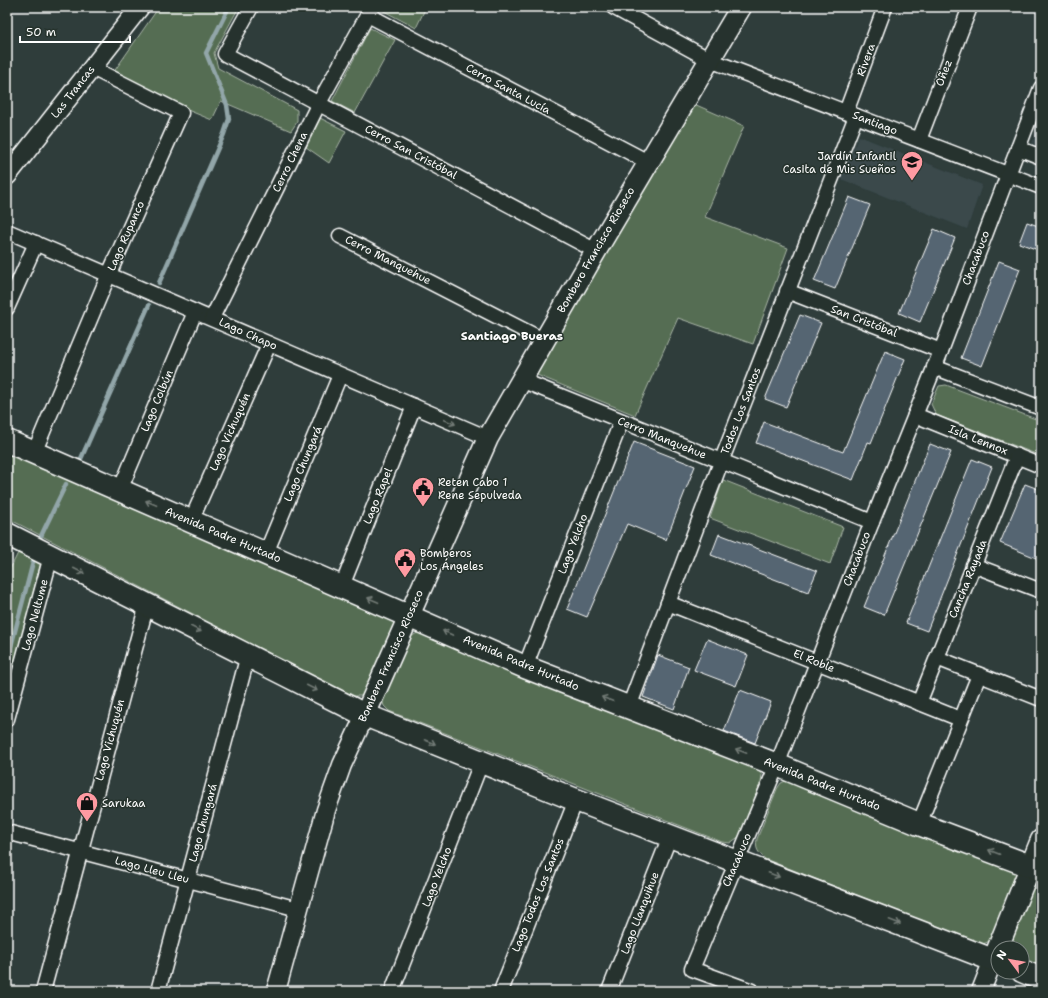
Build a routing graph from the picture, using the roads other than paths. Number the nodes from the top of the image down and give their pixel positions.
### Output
1 (140, 7) edge
2 (251, 7) edge
3 (613, 7) edge
4 (741, 7) edge
5 (885, 7) edge
6 (970, 7) edge
7 (370, 11) edge
8 (710, 60) junction
9 (92, 68) junction
10 (1041, 88) edge
11 (319, 103) junction
12 (851, 114) junction
13 (919, 140) junction
14 (1018, 148) junction
15 (1041, 157) edge
16 (648, 162) junction
17 (1007, 174) junction
18 (7, 176) edge
19 (1041, 187) edge
20 (7, 231) edge
21 (340, 236) dead end
22 (36, 243) junction
23 (596, 251) junction
24 (109, 274) junction
25 (787, 291) junction
26 (7, 308) edge
27 (195, 312) junction
28 (212, 318) junction
29 (544, 340) junction
30 (269, 344) junction
31 (941, 351) junction
32 (934, 367) junction
33 (340, 375) junction
34 (521, 380) junction
35 (414, 406) junction
36 (1041, 408) edge
37 (915, 415) junction
38 (621, 422) junction
39 (488, 438) junction
40 (7, 441) edge
41 (34, 453) junction
42 (1017, 456) junction
43 (721, 462) junction
44 (1041, 466) edge
45 (120, 490) junction
46 (192, 521) junction
47 (872, 522) junction
48 (7, 534) edge
49 (266, 553) junction
50 (51, 556) junction
51 (974, 565) junction
52 (342, 586) junction
53 (1041, 591) edge
54 (668, 603) junction
55 (147, 604) junction
56 (409, 615) junction
57 (248, 655) junction
58 (937, 658) junction
59 (817, 662) junction
60 (525, 667) junction
61 (979, 675) junction
62 (1041, 699) edge
63 (919, 703) junction
64 (629, 707) junction
65 (364, 715) junction
66 (7, 719) edge
67 (960, 719) junction
68 (481, 762) junction
69 (777, 765) junction
70 (576, 800) junction
71 (919, 824) junction
72 (7, 832) edge
73 (670, 836) junction
74 (1041, 840) edge
75 (81, 852) junction
76 (737, 861) junction
77 (1036, 868) edge
78 (188, 880) junction
79 (298, 909) junction
80 (1005, 940) edge
81 (990, 959) edge
82 (990, 973) edge
83 (1030, 974) edge
84 (1041, 979) edge
85 (721, 986) edge
86 (43, 991) edge
87 (158, 991) edge
88 (276, 991) edge
89 (392, 991) edge
90 (500, 991) edge
91 (609, 991) edge
92 (752, 991) edge
93 (981, 991) edge

1 - 9 street, Las Trancas
2 - 11 street, Cerro San Cristóbal
3 - 8 street, Santiago
4 - 8 main road, Bombero Francisco Rioseco
5 - 12 street, Rivera
6 - 13 street, Oñez
7 - 11 street, Cerro Chena
7 - 16 street, Cerro Santa Lucía
8 - 12 street, Santiago
8 - 16 main road, Bombero Francisco Rioseco
9 - 18 street, Las Trancas
9 - 24 street, Lago Rupanco
10 - 14 street, Chacabuco
11 - 23 street, Cerro San Cristóbal
11 - 28 street, Cerro Chena
12 - 13 street, Santiago
12 - 25 street, Todos Los Santos
13 - 17 street, Santiago
14 - 15 street
14 - 17 street, Chacabuco
16 - 23 main road, Bombero Francisco Rioseco
17 - 19 street, Santiago
17 - 31 street, Chacabuco
20 - 22 street, Lago Chapo
21 - 29 street, Cerro Manquehue
22 - 24 street, Lago Chapo
22 - 26 street
23 - 29 main road, Bombero Francisco Rioseco
24 - 27 street, Lago Chapo
24 - 41 street, Lago Rupanco
25 - 31 street, San Cristóbal
25 - 43 street, Todos Los Santos
27 - 28 street, Lago Chapo
27 - 45 street, Lago Colbún
28 - 30 street, Lago Chapo
29 - 34 main road, Bombero Francisco Rioseco
30 - 33 street, Lago Chapo
30 - 46 street, Lago Vichuquén
31 - 32 street, Chacabuco
32 - 36 street
32 - 37 street, Chacabuco
33 - 35 street, Lago Chapo
33 - 49 street, Lago Chungará
34 - 38 street, Cerro Manquehue
34 - 39 main road, Bombero Francisco Rioseco
35 -> 39 street, Lago Chapo
35 - 52 street, Lago Rapel
37 - 42 street, Isla Lennox
37 - 47 street, Chacabuco
38 - 43 street, Cerro Manquehue
38 - 60 street, Lago Yelcho
39 - 56 main road, Bombero Francisco Rioseco
40 - 41 main road, Avenida Padre Hurtado
41 - 45 main road, Avenida Padre Hurtado
42 - 44 street, Isla Lennox
42 - 51 street, Cancha Rayada
43 - 47 street, Cerro Manquehue
43 - 54 street, Todos Los Santos
46 -> 45 main road, Avenida Padre Hurtado
46 - 49 main road, Avenida Padre Hurtado
47 - 59 street, Chacabuco
48 - 50 main road
49 - 52 main road, Avenida Padre Hurtado
50 -> 55 main road
50 - 66 street, Lago Neltume
51 - 53 street
51 - 58 street, Cancha Rayada
56 -> 52 main road, Avenida Padre Hurtado
54 - 59 street, El Roble
54 - 64 street, Todos Los Santos
55 -> 57 main road
55 - 75 street, Lago Vichuquén
60 -> 56 main road, Avenida Padre Hurtado
56 - 65 main road, Bombero Francisco Rioseco
57 -> 65 main road
57 - 78 street, Lago Chungará
58 - 61 street
58 - 63 street, Cancha Rayada
59 - 63 street, El Roble
59 - 69 street, Chacabuco
64 -> 60 main road, Avenida Padre Hurtado
61 - 62 street
61 - 67 street
63 - 67 street, El Roble
69 -> 64 main road, Avenida Padre Hurtado
65 -> 68 main road
65 - 79 street, Bombero Francisco Rioseco
67 - 71 street
68 - 70 main road
68 - 89 street, Lago Yelcho
69 - 71 main road, Avenida Padre Hurtado
69 - 76 street, Chacabuco
70 - 73 main road
70 - 90 street, Lago Todos Los Santos
77 -> 71 main road, Avenida Padre Hurtado
72 - 75 street, Lago Lleu Lleu
73 - 76 main road
73 - 91 street, Lago Llanquihue
74 - 77 main road
75 - 78 street, Lago Lleu Lleu
75 - 86 street, Lago Vichuquén
76 -> 81 main road
76 - 85 street, Chacabuco
77 - 80 main road
78 - 79 street, Lago Lleu Lleu
78 - 87 street, Lago Chungará
79 - 88 street, Bombero Francisco Rioseco
82 - 93 street
83 - 84 main road
85 - 92 street

